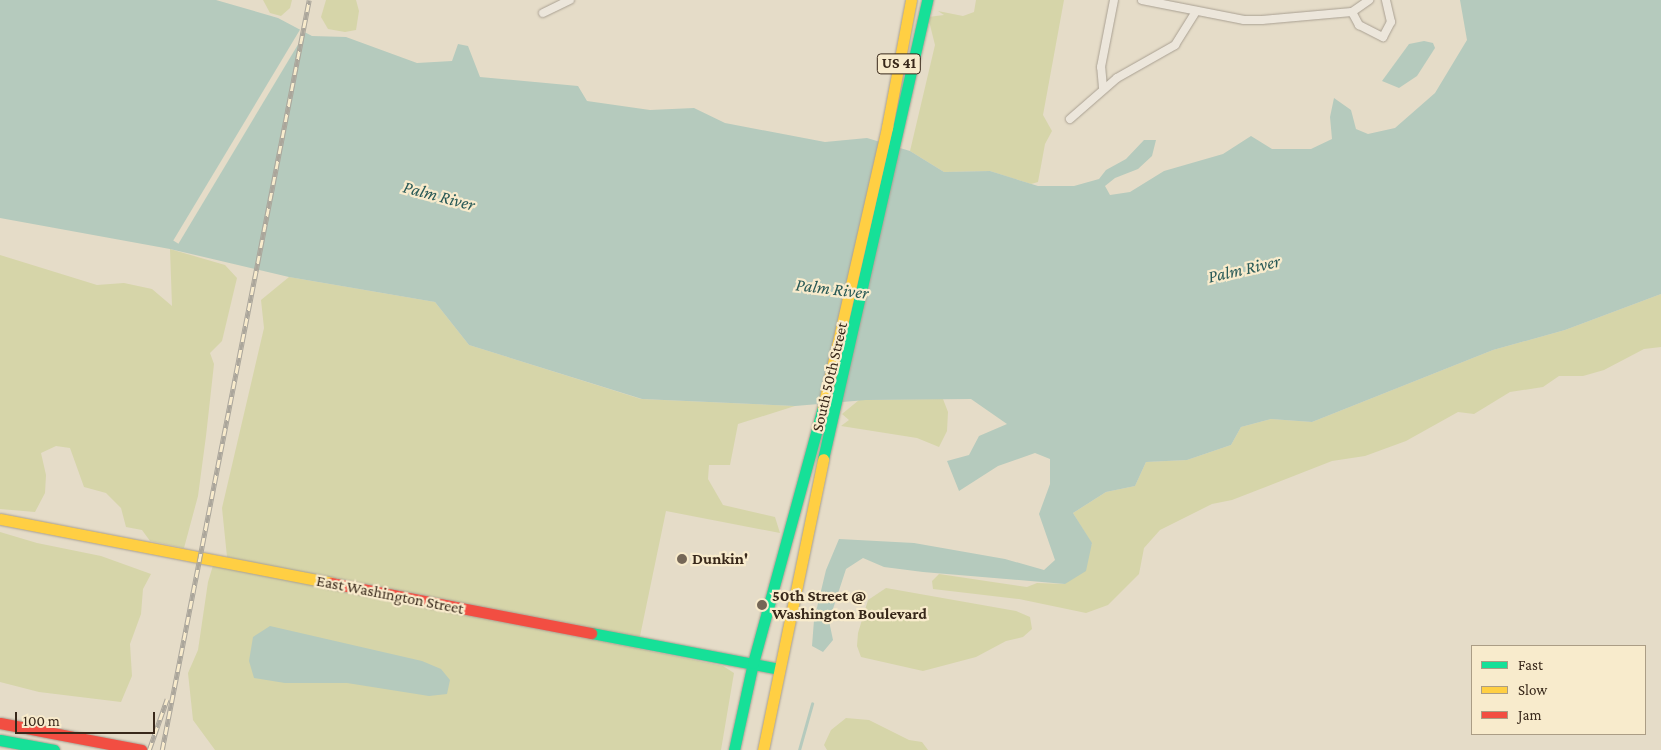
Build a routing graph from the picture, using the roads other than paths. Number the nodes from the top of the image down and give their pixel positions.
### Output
1 (570, 0) edge
2 (911, 0) edge
3 (927, 0) edge
4 (1114, 0) edge
5 (1142, 0) edge
6 (1368, 0) edge
7 (1386, 0) edge
8 (1196, 11) junction
9 (1352, 12) junction
10 (543, 13) dead end
11 (1103, 88) junction
12 (1070, 119) dead end
13 (822, 440) junction
14 (0, 520) edge
15 (753, 663) junction
16 (779, 669) junction
17 (0, 724) edge
18 (0, 740) edge
19 (54, 750) edge
20 (141, 750) edge
21 (734, 750) edge
22 (763, 750) edge

1 - 10 street
2 - 13 main road, South 50th Street / US 41
3 - 13 main road, South 50th Street / US 41
4 - 11 street
5 - 8 street
6 - 9 street
7 - 9 street
8 - 9 street
8 - 11 street
11 - 12 street
13 - 15 main road, South 50th Street / US 41
13 - 16 main road, South 50th Street / US 41
14 - 15 main road, East Washington Street
15 - 16 main road, East Washington Street
15 - 21 main road, South 50th Street / US 41
16 - 22 main road, South 50th Street / US 41
17 - 20 main road
18 - 19 main road

